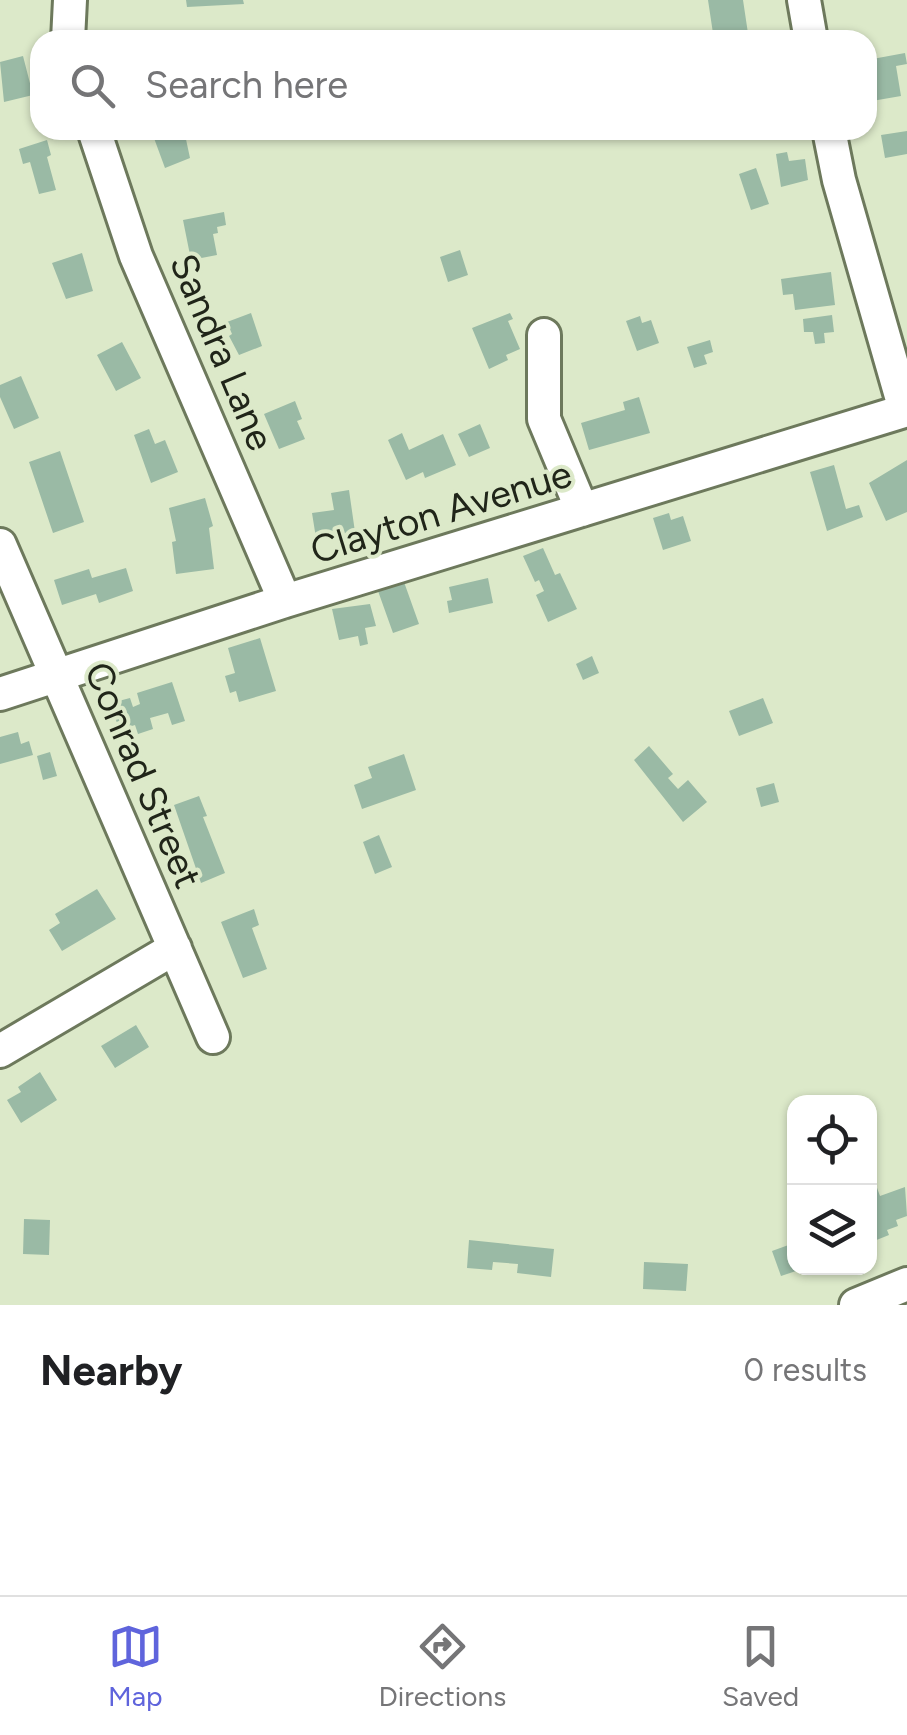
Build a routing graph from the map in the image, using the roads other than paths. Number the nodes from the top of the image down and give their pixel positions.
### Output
1 (70, 0) edge
2 (804, 0) edge
3 (68, 30) edge
4 (809, 30) edge
5 (97, 140) edge
6 (830, 140) edge
7 (544, 336) dead end
8 (906, 410) edge
9 (582, 510) junction
10 (0, 545) edge
11 (285, 601) junction
12 (56, 675) junction
13 (0, 694) edge
14 (174, 948) junction
15 (213, 1037) dead end
16 (0, 1050) edge
17 (907, 1284) edge
18 (856, 1305) edge

1 - 3 street
2 - 4 street
5 - 11 street, Sandra Lane
6 - 8 street
7 - 9 street
8 - 9 street, Clayton Avenue
9 - 11 street, Clayton Avenue
10 - 12 street, Conrad Street
11 - 12 street, Clayton Avenue
12 - 13 street, Clayton Avenue
12 - 14 street, Conrad Street
14 - 15 street, Conrad Street
14 - 16 street
17 - 18 street

